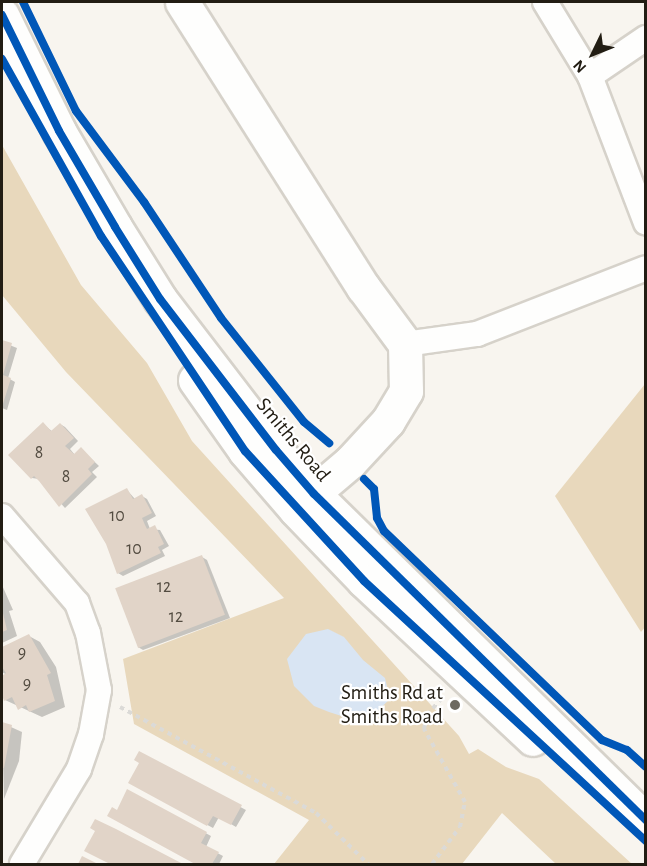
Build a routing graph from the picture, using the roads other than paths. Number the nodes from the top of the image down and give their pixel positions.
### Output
1 (182, 2) edge
2 (545, 2) edge
3 (2, 15) edge
4 (645, 38) edge
5 (2, 59) edge
6 (590, 75) junction
7 (645, 223) edge
8 (645, 268) edge
9 (405, 344) junction
10 (304, 501) junction
11 (2, 516) edge
12 (645, 820) edge
13 (645, 841) edge
14 (22, 864) edge

1 - 9 street
2 - 6 street
3 - 10 street, Smiths Road
4 - 6 street
5 - 10 street, Smiths Road
6 - 7 street
8 - 9 street
9 - 10 street, Smiths Road
10 - 12 street, Smiths Road
10 - 13 street, Smiths Road
11 - 14 street

